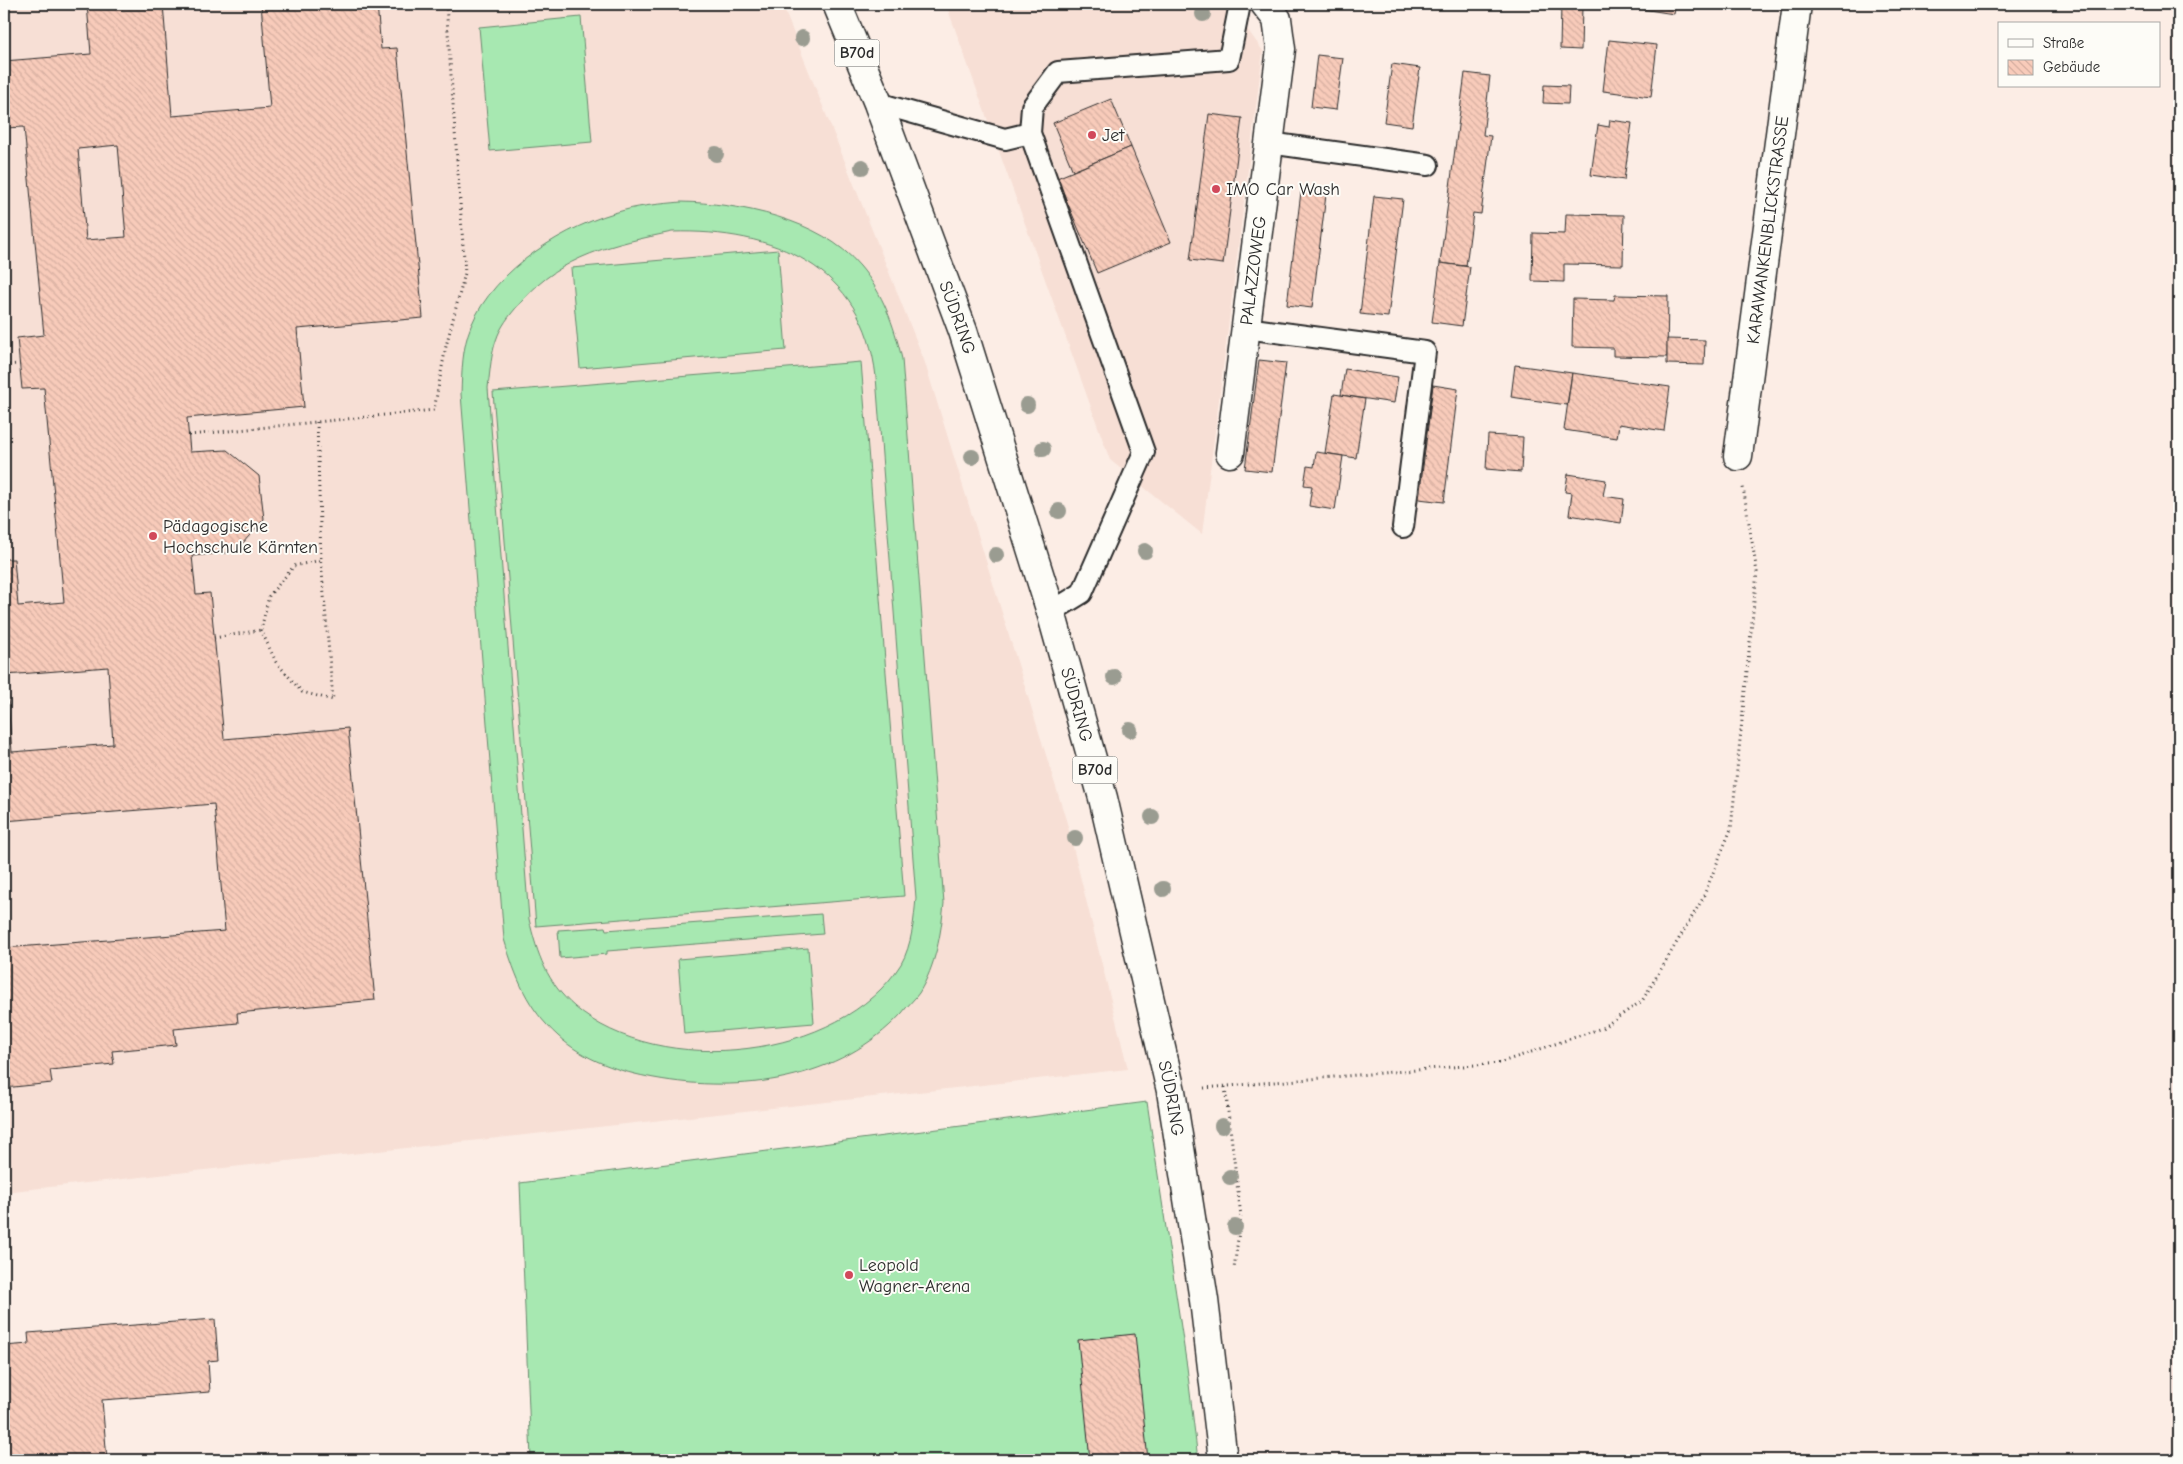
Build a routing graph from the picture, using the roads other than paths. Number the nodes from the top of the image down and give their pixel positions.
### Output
1 (837, 4) edge
2 (1240, 4) edge
3 (1265, 4) edge
4 (1797, 4) edge
5 (878, 103) junction
6 (1030, 133) junction
7 (1269, 143) junction
8 (1428, 165) dead end
9 (1246, 328) junction
10 (1230, 453) dead end
11 (1738, 456) road end
12 (1403, 527) dead end
13 (1051, 612) junction
14 (1223, 1460) edge

1 - 5 main road, SÜDRING / B70d
2 - 6 lane
3 - 7 main road, PALAZZOWEG
4 - 11 main road, KARAWANKENBLICKSTRASSE
5 - 6 lane
5 - 13 main road, SÜDRING / B70d
6 - 13 lane
7 - 8 lane
7 - 9 main road, PALAZZOWEG
9 - 10 main road, PALAZZOWEG
9 - 12 lane
13 - 14 main road, SÜDRING / B70d

